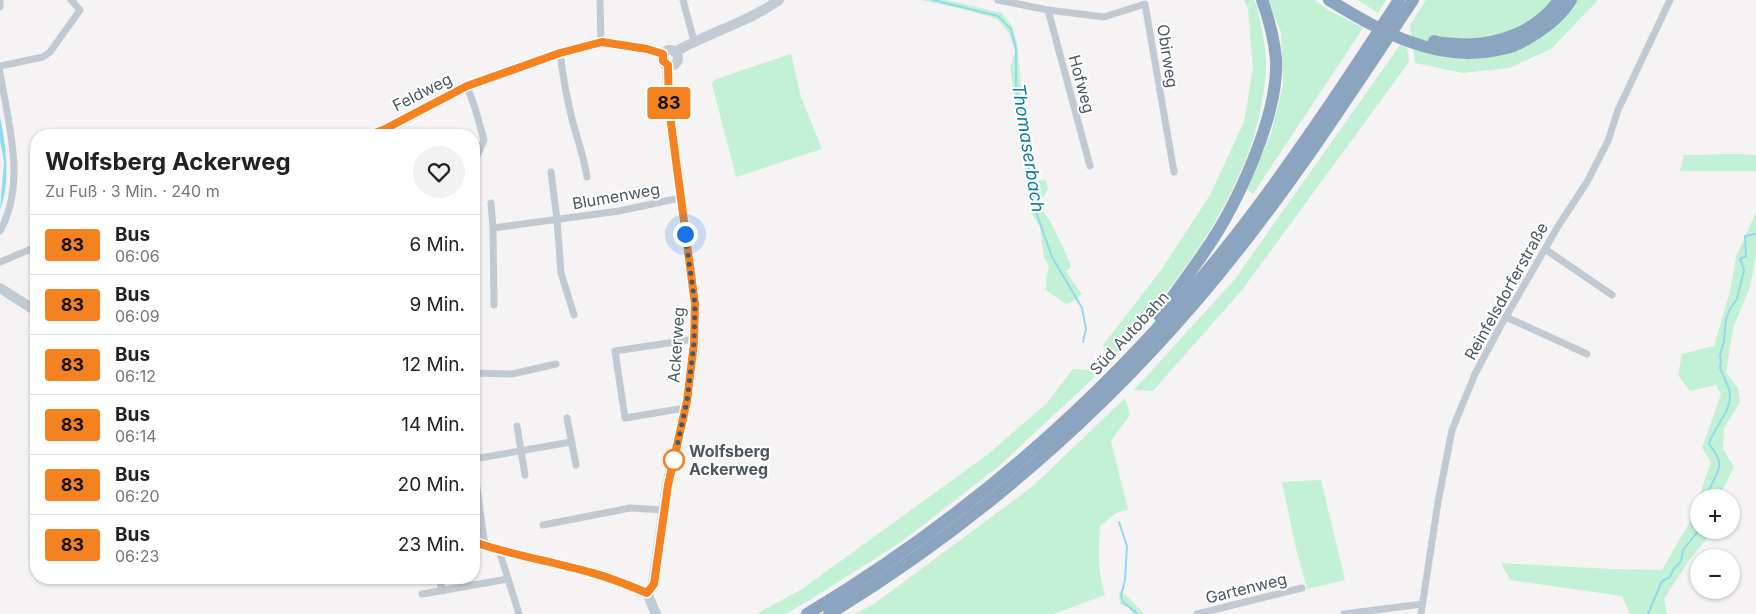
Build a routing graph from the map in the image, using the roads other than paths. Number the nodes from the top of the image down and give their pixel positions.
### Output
1 (0, 0) edge
2 (71, 0) edge
3 (600, 0) edge
4 (683, 0) edge
5 (779, 0) edge
6 (998, 0) edge
7 (1262, 0) edge
8 (1329, 0) edge
9 (1344, 0) edge
10 (1413, 0) edge
11 (1559, 0) edge
12 (1571, 0) edge
13 (1670, 0) edge
14 (0, 7) edge
15 (1399, 7) edge
16 (1048, 10) junction
17 (694, 41) junction
18 (602, 42) junction
19 (1376, 46) junction
20 (675, 52) junction
21 (560, 53) junction
22 (663, 54) junction
23 (668, 65) junction
24 (0, 66) edge
25 (0, 72) edge
26 (467, 86) junction
27 (389, 129) edge
28 (480, 149) edge
29 (1090, 166) dead end
30 (551, 172) dead end
31 (1174, 172) dead end
32 (588, 177) dead end
33 (680, 198) junction
34 (491, 203) dead end
35 (557, 219) junction
36 (493, 228) junction
37 (0, 231) edge
38 (1545, 249) junction
39 (30, 250) edge
40 (0, 262) edge
41 (0, 288) edge
42 (1612, 295) dead end
43 (494, 305) dead end
44 (30, 307) edge
45 (574, 315) dead end
46 (1506, 317) junction
47 (694, 339) junction
48 (1587, 354) dead end
49 (1132, 355) junction
50 (556, 364) dead end
51 (480, 373) edge
52 (685, 408) junction
53 (567, 418) dead end
54 (517, 426) dead end
55 (571, 442) junction
56 (521, 451) junction
57 (480, 458) edge
58 (576, 466) dead end
59 (525, 475) dead end
60 (480, 510) edge
61 (664, 510) junction
62 (543, 525) dead end
63 (480, 544) edge
64 (485, 546) junction
65 (499, 550) junction
66 (508, 579) junction
67 (440, 584) edge
68 (478, 584) edge
69 (480, 584) edge
70 (1302, 588) dead end
71 (443, 590) junction
72 (647, 593) junction
73 (422, 594) dead end
74 (1422, 604) junction
75 (519, 614) edge
76 (656, 614) edge
77 (807, 614) edge
78 (829, 614) edge
79 (1197, 614) edge
80 (1344, 614) edge
81 (1421, 614) edge

1 - 14 street
2 - 24 street
3 - 18 street
4 - 17 street
5 - 17 street
6 - 16 street, Obirweg
7 - 49 highway
8 - 12 highway
9 - 11 highway
10 - 15 highway, Süd Autobahn
13 - 38 street, Reinfelsdorferstraße
15 - 19 highway, Süd Autobahn
16 - 29 street, Hofweg
16 - 31 street, Obirweg
17 - 20 street
18 - 21 street, Feldweg
18 - 22 street, Feldweg
19 - 49 highway, Süd Autobahn
19 - 78 highway, Süd Autobahn
20 - 22 street
20 - 23 street
21 - 26 street, Feldweg
21 - 32 street
22 - 23 street
23 - 33 street, Ackerweg
25 - 37 street
26 - 27 street, Feldweg
26 - 28 street
30 - 35 street, Blumenweg
33 - 35 street, Blumenweg
33 - 47 street, Ackerweg
34 - 36 street
35 - 36 street, Blumenweg
35 - 45 street, Blumenweg
36 - 43 street
38 - 42 street
38 - 46 street, Reinfelsdorferstraße
39 - 40 street
41 - 44 street
46 - 48 street
46 - 74 street, Reinfelsdorferstraße
47 - 52 street, Ackerweg
47 - 52 street
49 - 77 highway, Süd Autobahn
50 - 51 street
52 - 61 street, Ackerweg
53 - 55 street
54 - 56 street
55 - 56 street
55 - 58 street
56 - 57 street
56 - 59 street
60 - 64 street
61 - 62 street
61 - 72 street, Ackerweg
63 - 64 street
64 - 65 street
65 - 66 street
65 - 72 street
66 - 69 street
66 - 75 street
67 - 71 street
68 - 71 street
70 - 79 street, Gartenweg
71 - 73 street
72 - 76 street
74 - 80 street
74 - 81 street, Reinfelsdorferstraße

